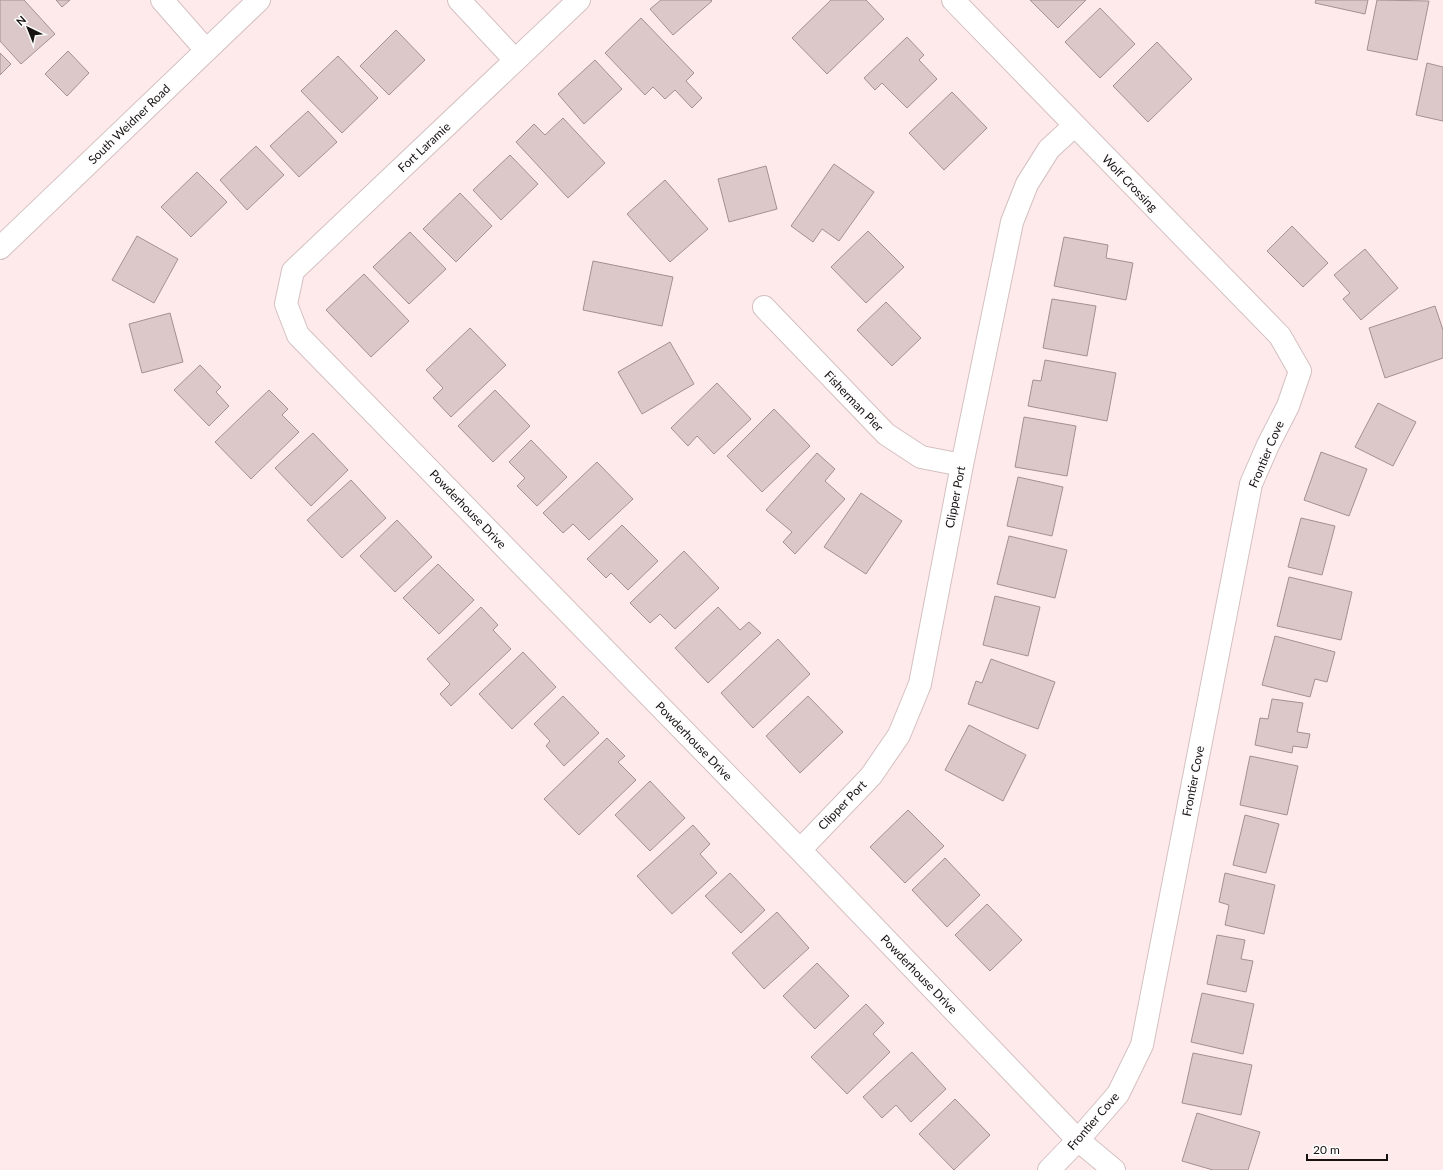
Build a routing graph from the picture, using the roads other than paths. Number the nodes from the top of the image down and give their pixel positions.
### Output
1 (162, 0) edge
2 (259, 0) edge
3 (459, 0) edge
4 (579, 0) edge
5 (953, 0) edge
6 (206, 50) junction
7 (515, 60) junction
8 (1074, 126) junction
9 (0, 248) edge
10 (286, 304) joint
11 (764, 307) dead end
12 (1300, 371) joint
13 (962, 465) junction
14 (800, 850) junction
15 (1078, 1140) junction
16 (1049, 1170) edge
17 (1114, 1170) edge

1 - 6 street
2 - 6 street, South Weidner Road
3 - 7 street
4 - 7 street, Fort Laramie
5 - 8 street, Wolf Crossing
6 - 9 street, South Weidner Road
7 - 10 street, Fort Laramie
8 - 12 street, Wolf Crossing
8 - 13 street, Clipper Port
10 - 14 street, Powderhouse Drive
11 - 13 street, Fisherman Pier
12 - 15 street, Frontier Cove
13 - 14 street, Clipper Port
14 - 15 street, Powderhouse Drive
15 - 16 street, Frontier Cove
15 - 17 street, Powderhouse Drive

